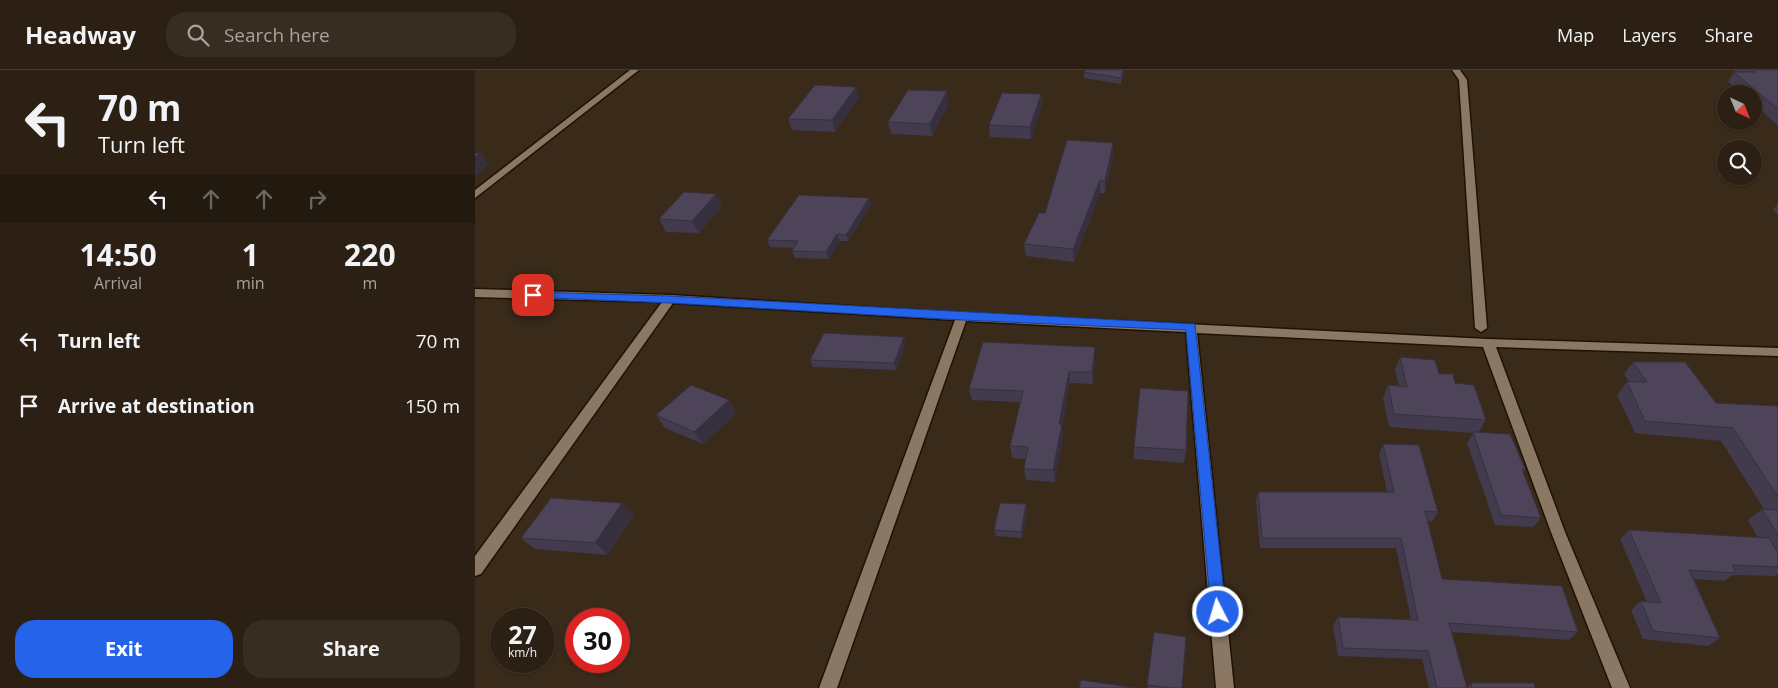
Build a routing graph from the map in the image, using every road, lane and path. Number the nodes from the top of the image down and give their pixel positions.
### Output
1 (635, 70) edge
2 (1457, 70) edge
3 (475, 195) edge
4 (475, 293) edge
5 (670, 299) junction
6 (962, 316) junction
7 (1191, 327) junction
8 (1481, 328) dead end
9 (1489, 343) junction
10 (1778, 352) edge
11 (475, 569) edge
12 (828, 688) edge
13 (1225, 688) edge
14 (1621, 688) edge

1 - 3 street
2 - 8 street
4 - 5 street
5 - 6 street
5 - 11 street
6 - 7 street
6 - 12 street
7 - 9 street
7 - 13 street
9 - 10 street
9 - 14 street

